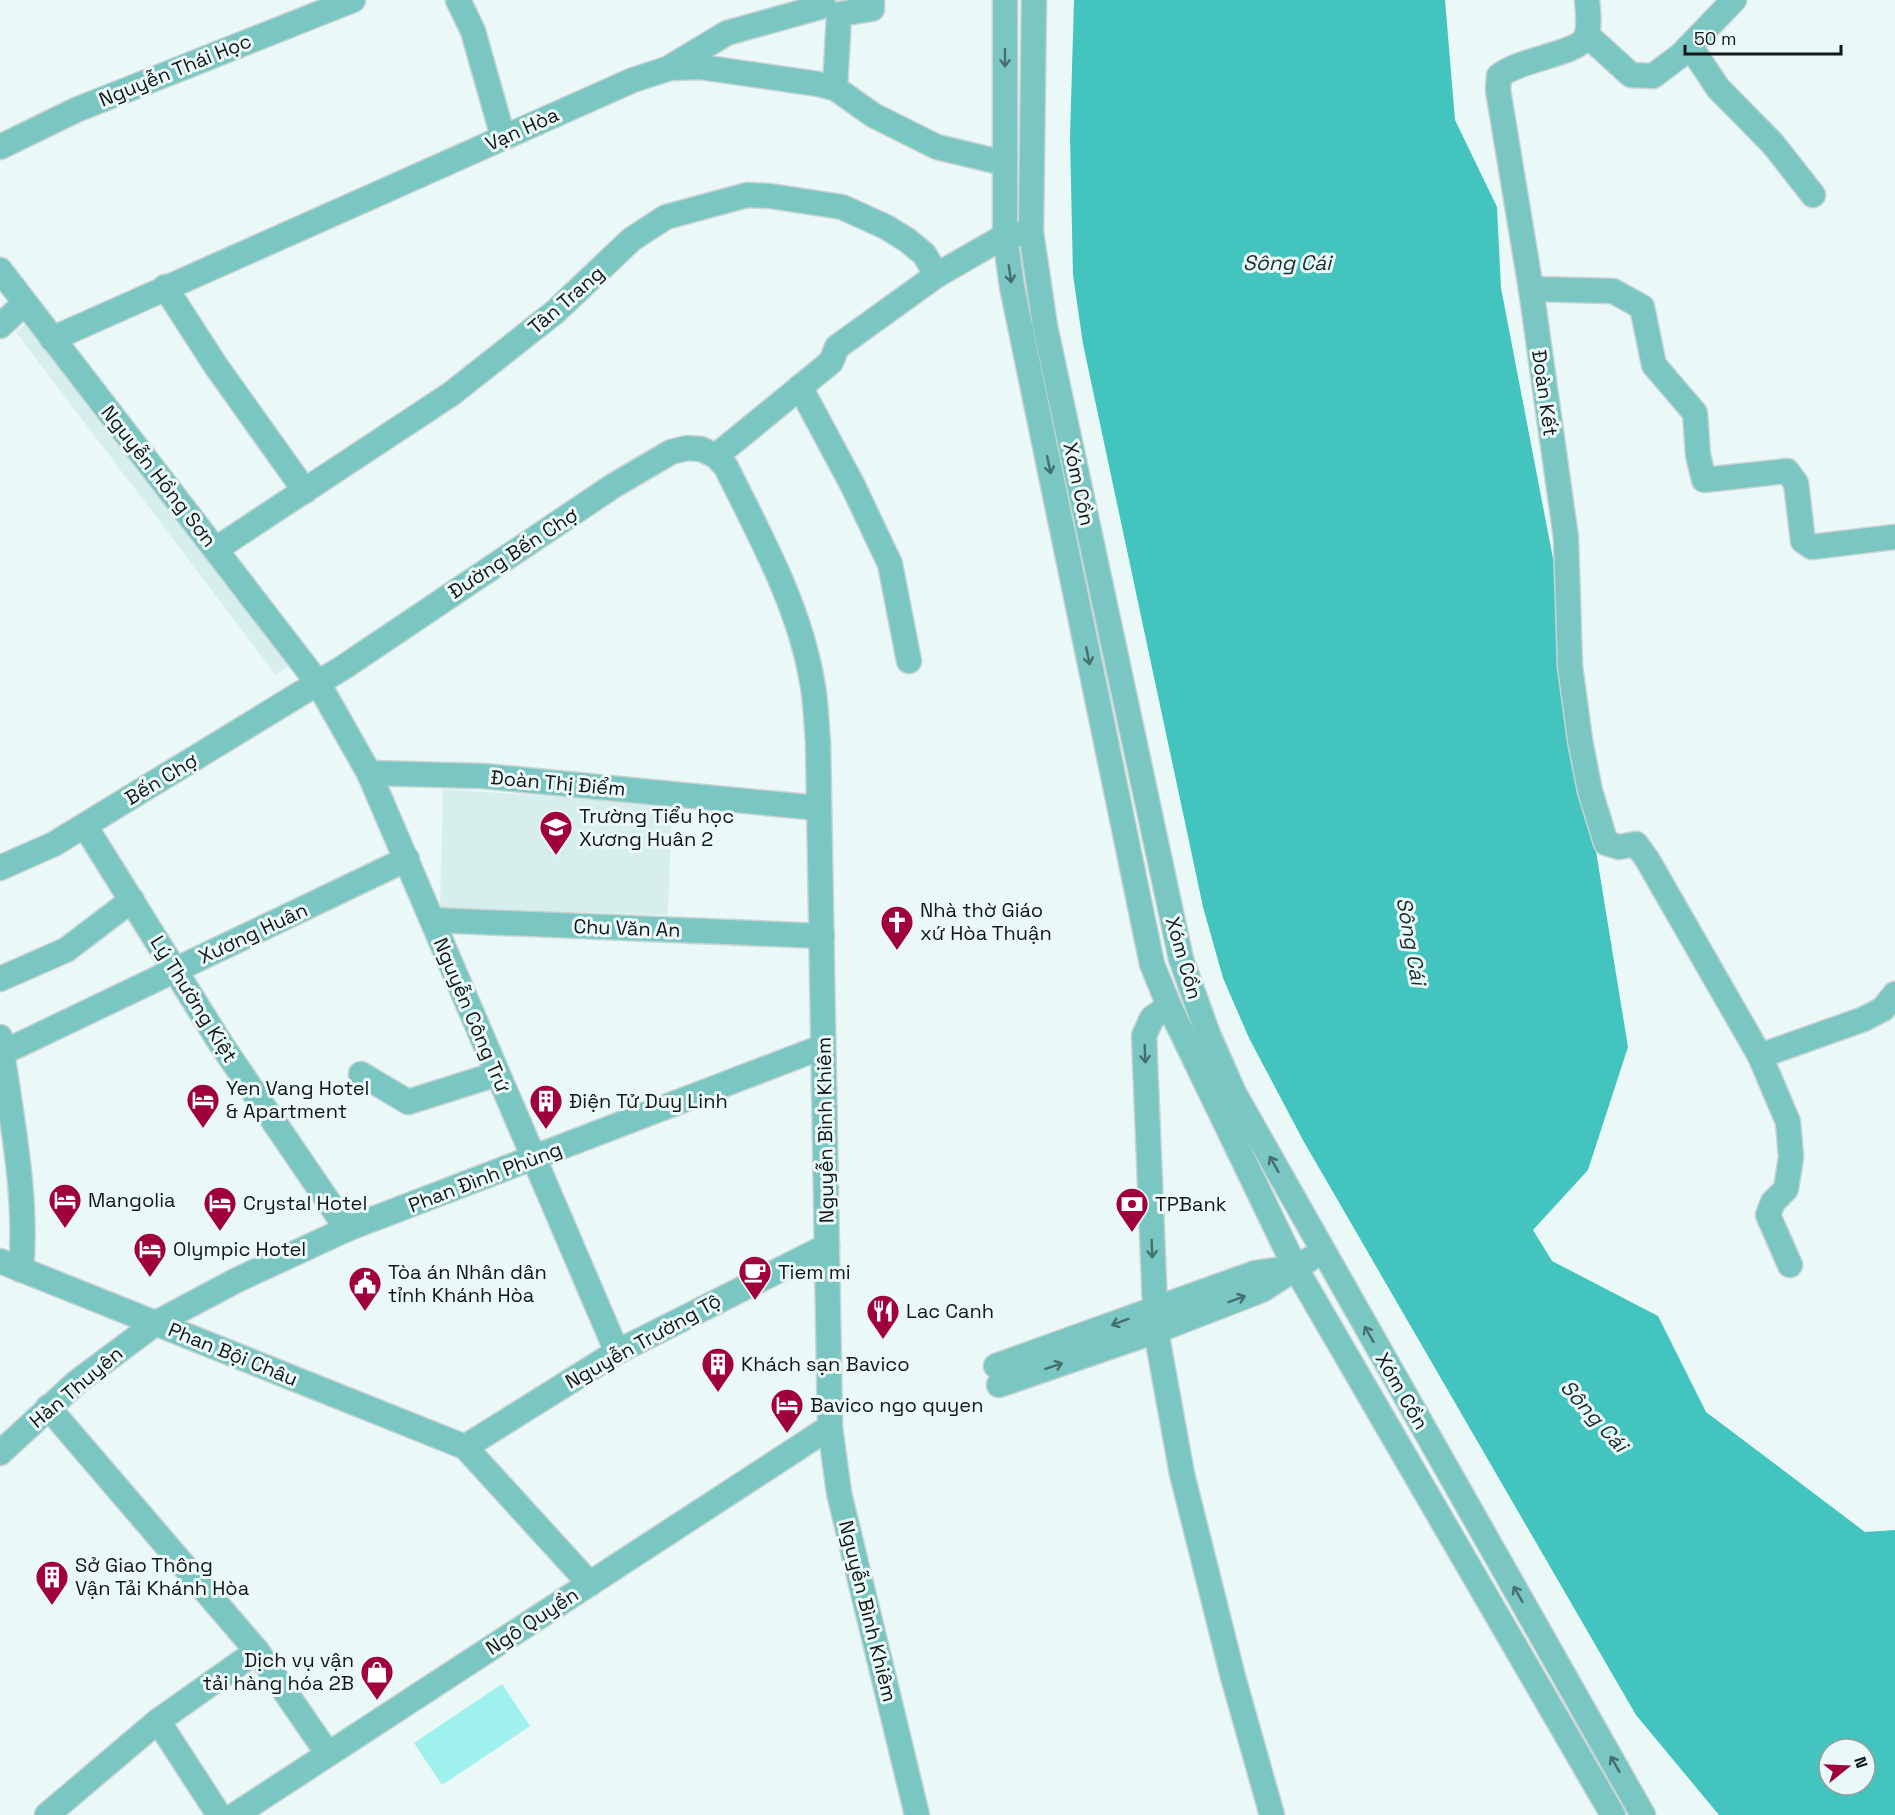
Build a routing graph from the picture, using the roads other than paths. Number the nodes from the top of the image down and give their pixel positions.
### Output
1 (353, 0) edge
2 (458, 0) edge
3 (823, 0) edge
4 (872, 0) edge
5 (1005, 0) edge
6 (1034, 0) edge
7 (1587, 0) edge
8 (1734, 0) edge
9 (1587, 35) junction
10 (1690, 46) junction
11 (670, 68) junction
12 (835, 88) junction
13 (503, 137) junction
14 (0, 147) edge
15 (1004, 163) junction
16 (1813, 195) dead end
17 (1031, 232) junction
18 (1005, 236) junction
19 (0, 270) edge
20 (937, 275) junction
21 (165, 287) junction
22 (1531, 289) junction
23 (24, 304) junction
24 (0, 326) edge
25 (52, 339) junction
26 (800, 387) junction
27 (716, 456) junction
28 (305, 491) junction
29 (1895, 537) edge
30 (216, 549) junction
31 (909, 661) dead end
32 (318, 683) junction
33 (369, 773) junction
34 (819, 808) junction
35 (85, 826) junction
36 (406, 860) junction
37 (0, 868) edge
38 (132, 900) junction
39 (433, 920) junction
40 (822, 936) junction
41 (175, 970) junction
42 (0, 979) edge
43 (1895, 994) edge
44 (1169, 1006) junction
45 (1, 1045) edge
46 (822, 1047) junction
47 (1760, 1056) junction
48 (361, 1074) dead end
49 (497, 1074) junction
50 (534, 1160) junction
51 (347, 1229) junction
52 (827, 1246) junction
53 (1323, 1253) junction
54 (1790, 1265) dead end
55 (11, 1266) edge
56 (1295, 1267) junction
57 (1155, 1320) junction
58 (156, 1323) junction
59 (617, 1352) junction
60 (997, 1375) dead end
61 (48, 1407) junction
62 (830, 1427) junction
63 (465, 1447) junction
64 (0, 1454) edge
65 (590, 1584) junction
66 (256, 1651) junction
67 (158, 1720) junction
68 (328, 1754) junction
69 (1639, 1813) edge
70 (48, 1815) edge
71 (219, 1815) edge
72 (235, 1815) edge
73 (917, 1815) edge
74 (1272, 1815) edge
75 (1613, 1815) edge

1 - 14 street, Nguyễn Thái Học
2 - 13 street
3 - 11 street
4 - 12 street
5 -> 15 street, Xóm Cồn
6 - 17 street, Xóm Cồn
7 - 9 street
8 - 10 street
9 - 10 street
9 - 22 street, Đoàn Kết
10 - 16 street
11 - 12 street, Vạn Hòa
11 - 13 street, Vạn Hòa
12 - 15 street, Vạn Hòa
13 - 21 street, Vạn Hòa
15 - 18 street, Xóm Cồn
17 - 18 street
53 -> 17 street, Xóm Cồn
18 - 20 street
18 -> 44 street, Xóm Cồn
19 - 23 street, Nguyễn Hồng Sơn
20 - 26 street
20 - 28 street, Tân Trang
21 - 25 street, Vạn Hòa
21 - 28 street
22 - 29 street
22 - 47 street, Đoàn Kết
23 - 24 street
23 - 25 street, Nguyễn Hồng Sơn
25 - 30 street, Nguyễn Hồng Sơn
26 - 27 street
26 - 31 street
27 - 32 street, Đường Bến Chợ
27 - 34 street, Nguyễn Bình Khiêm
28 - 30 street, Tân Trang
30 - 32 street, Nguyễn Hồng Sơn
32 - 33 street, Nguyễn Công Trứ
32 - 35 street, Bến Chợ
33 - 34 street, Đoàn Thị Điểm
33 - 36 street, Nguyễn Công Trứ
34 - 40 street, Nguyễn Bình Khiêm
35 - 37 street, Bến Chợ
35 - 38 street, Lý Thường Kiệt
36 - 39 street, Nguyễn Công Trứ
36 - 41 street, Xương Huân
38 - 41 street, Lý Thường Kiệt
38 - 42 street
39 - 40 street, Chu Văn An
39 - 49 street, Nguyễn Công Trứ
40 - 46 street, Nguyễn Bình Khiêm
41 - 45 street, Xương Huân
41 - 51 street, Lý Thường Kiệt
43 - 47 street
44 - 56 street, Xóm Cồn
44 -> 57 street
45 - 55 street
46 - 50 street, Phan Đình Phùng
46 - 52 street, Nguyễn Bình Khiêm
47 - 54 street
48 - 49 street
49 - 50 street, Nguyễn Công Trứ
50 - 51 street, Phan Đình Phùng
50 - 59 street, Nguyễn Công Trứ
51 - 58 street, Phan Đình Phùng
52 - 59 street, Nguyễn Trường Tộ
52 - 62 street, Nguyễn Bình Khiêm
53 - 56 street
69 -> 53 street, Xóm Cồn
55 - 58 street, Phan Bội Châu
56 - 57 street
56 - 75 street, Xóm Cồn
57 - 60 street
57 - 74 street
58 - 61 street, Hàn Thuyên
58 - 63 street, Phan Bội Châu
59 - 63 street, Nguyễn Trường Tộ
61 - 64 street, Hàn Thuyên
61 - 66 street
62 - 65 street, Ngô Quyền
62 - 73 street, Nguyễn Bình Khiêm
63 - 65 street
65 - 68 street, Ngô Quyền
66 - 67 street
66 - 68 street
67 - 70 street
67 - 71 street
68 - 72 street, Ngô Quyền

